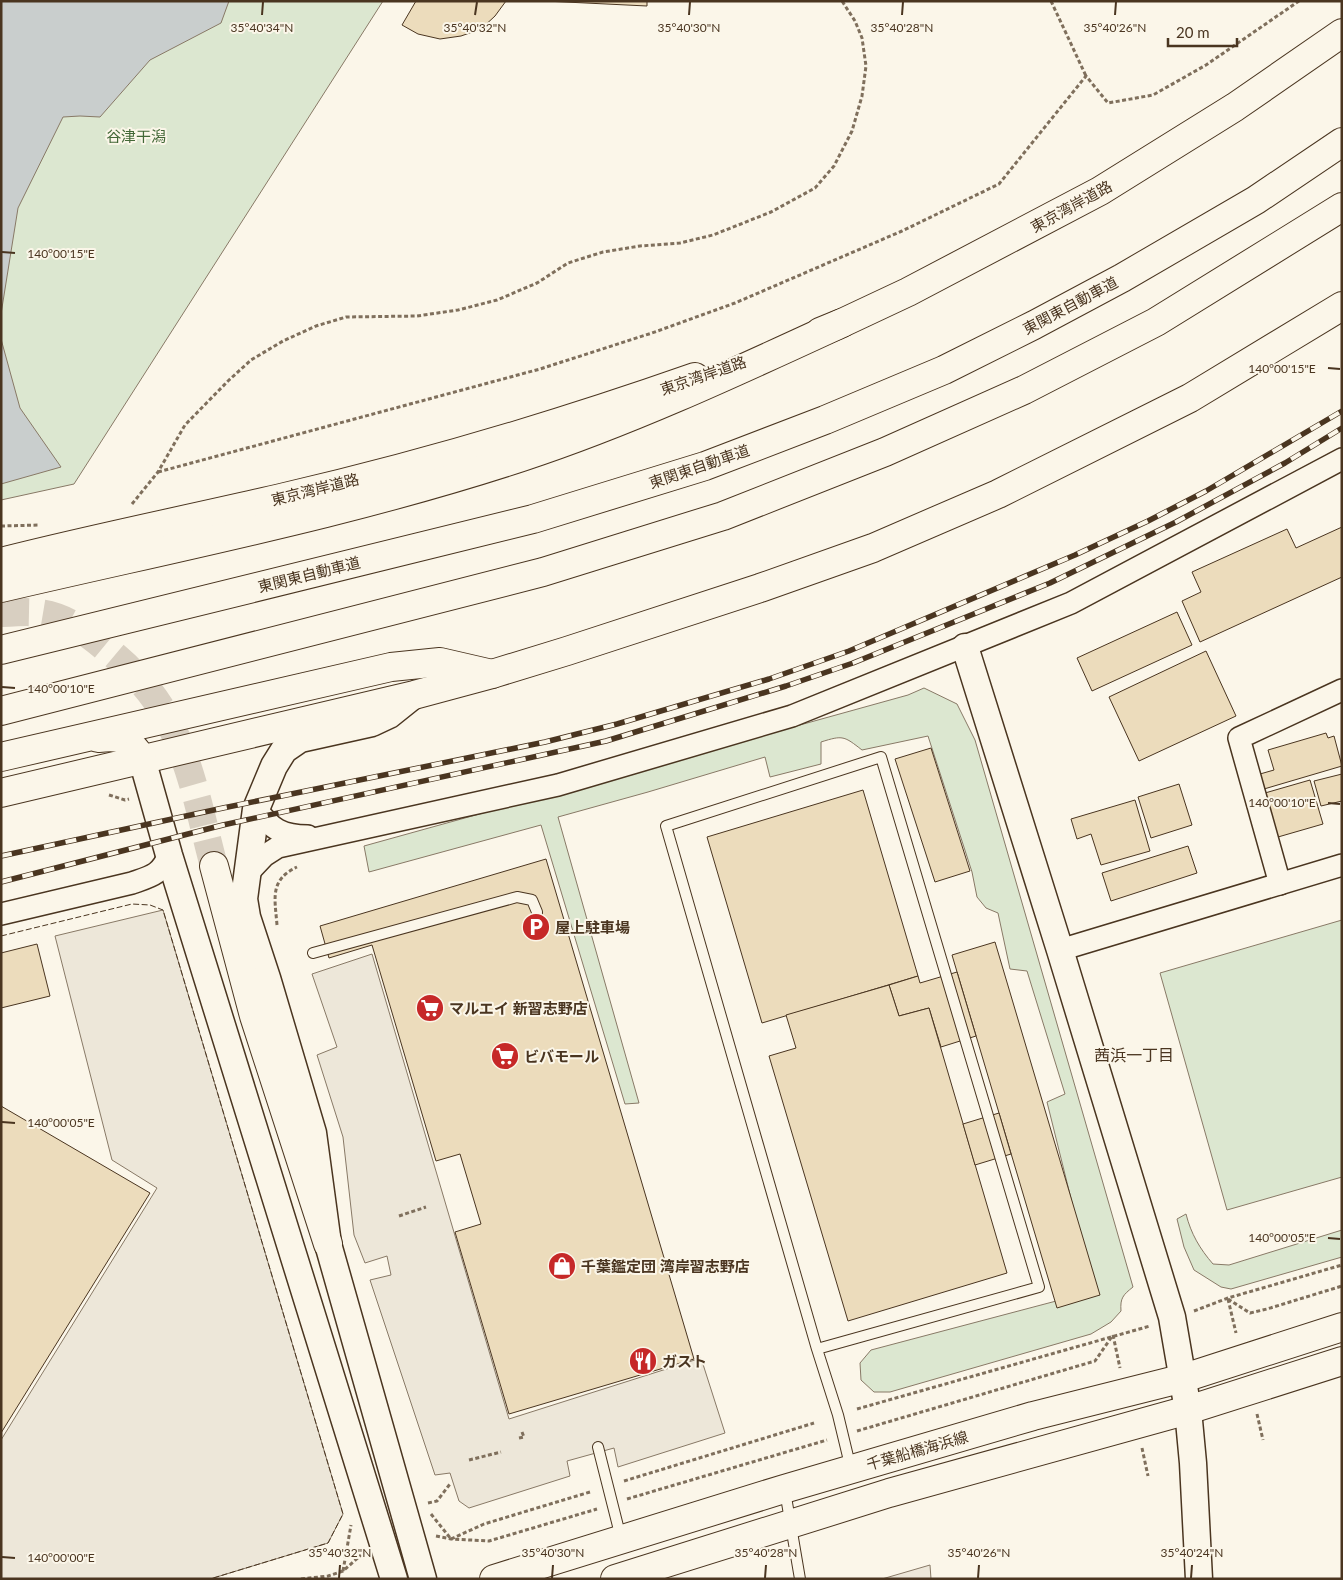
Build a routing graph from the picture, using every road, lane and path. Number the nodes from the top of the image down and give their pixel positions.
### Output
1 (842, 1) edge
2 (1051, 1) edge
3 (1299, 1) edge
4 (1342, 33) edge
5 (1086, 76) junction
6 (1342, 142) edge
7 (1342, 207) edge
8 (1342, 306) edge
9 (842, 323) junction
10 (1342, 460) edge
11 (158, 472) junction
12 (127, 510) dead end
13 (48, 524) dead end
14 (1, 526) edge
15 (1, 562) edge
16 (1, 588) edge
17 (965, 647) junction
18 (1, 650) edge
19 (492, 674) junction
20 (1342, 690) edge
21 (414, 694) junction
22 (1, 711) edge
23 (63, 743) junction
24 (1, 757) edge
25 (142, 759) junction
26 (1, 793) edge
27 (256, 809) junction
28 (335, 834) junction
29 (169, 855) junction
30 (1342, 865) edge
31 (214, 866) tunnel mouth
32 (247, 874) junction
33 (132, 883) junction
34 (1280, 884) junction
35 (187, 908) junction
36 (1, 914) edge
37 (536, 926) dead end
38 (1060, 950) junction
39 (313, 953) dead end
40 (426, 1207) dead end
41 (399, 1216) dead end
42 (328, 1244) junction
43 (1342, 1265) edge
44 (1342, 1286) edge
45 (1228, 1298) junction
46 (1194, 1311) dead end
47 (1154, 1325) dead end
48 (1342, 1327) edge
49 (1236, 1333) dead end
50 (1113, 1335) junction
51 (817, 1349) junction
52 (1342, 1361) edge
53 (1120, 1368) dead end
54 (1184, 1378) junction
55 (1256, 1406) dead end
56 (857, 1410) dead end
57 (1188, 1410) junction
58 (814, 1423) dead end
59 (867, 1428) dead end
60 (522, 1432) dead end
61 (519, 1438) dead end
62 (1263, 1440) dead end
63 (824, 1441) dead end
64 (1142, 1446) dead end
65 (598, 1447) dead end
66 (501, 1452) dead end
67 (469, 1460) dead end
68 (851, 1469) junction
69 (1148, 1476) dead end
70 (624, 1481) dead end
71 (450, 1484) dead end
72 (784, 1488) junction
73 (590, 1492) dead end
74 (629, 1498) dead end
75 (428, 1503) dead end
76 (596, 1509) dead end
77 (791, 1524) junction
78 (433, 1535) dead end
79 (451, 1539) junction
80 (621, 1540) junction
81 (363, 1554) dead end
82 (326, 1578) edge
83 (301, 1579) edge
84 (394, 1579) edge
85 (423, 1579) edge
86 (494, 1579) edge
87 (615, 1579) edge
88 (800, 1579) edge
89 (1199, 1579) edge

1 - 11 path
2 - 5 path
3 - 5 path
4 - 9 main road, 東京湾岸道路
5 - 11 path
6 - 18 main road, 東関東自動車道
7 - 22 main road
8 - 19 main road
9 - 15 main road, 東京湾岸道路
9 - 16 main road
10 - 17 street
11 - 12 path
13 - 14 path
17 - 28 street
17 - 38 street
19 - 21 main road
19 - 23 main road
20 - 34 street
21 - 25 main road
21 - 27 street
23 - 24 main road
23 - 25 main road
25 - 26 main road
25 - 29 street
27 - 28 street
27 - 32 street
28 - 32 street
29 - 33 street
29 - 35 street
30 - 34 street
31 - 42 main road
32 - 42 street
33 - 35 street
33 - 36 street
34 - 38 street
35 - 84 street
37 - 39 lane
38 - 54 street
40 - 41 path
42 - 85 street
43 - 45 path
44 - 45 path
45 - 46 path
45 - 49 path
47 - 50 path
48 - 54 main road, 千葉船橋海浜線
50 - 53 path
50 - 56 path
50 - 59 path
51 - 51 lane
51 - 68 lane
52 - 57 main road
54 - 57 street
54 - 68 main road, 千葉船橋海浜線
55 - 62 path
57 - 77 main road
57 - 89 street
58 - 70 path
60 - 61 path
63 - 74 path
64 - 69 path
65 - 80 lane
66 - 67 path
68 - 72 main road, 千葉船橋海浜線
71 - 75 path
72 - 77 lane
72 - 80 main road, 千葉船橋海浜線
73 - 79 path
76 - 79 path
77 - 87 main road
77 - 88 lane
78 - 79 path
80 - 86 main road, 千葉船橋海浜線
81 - 82 path
82 - 83 path

